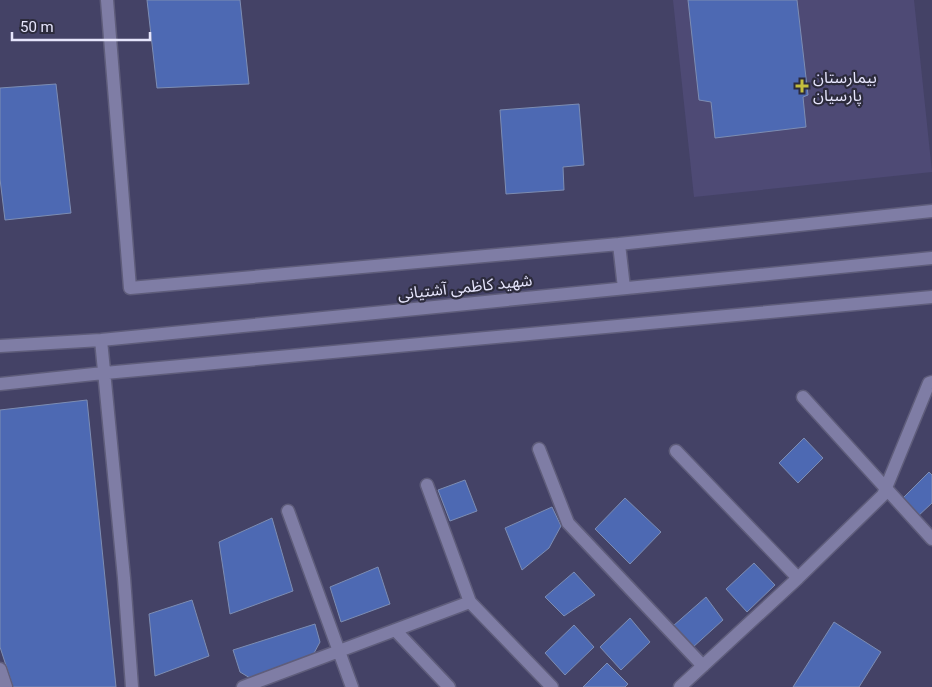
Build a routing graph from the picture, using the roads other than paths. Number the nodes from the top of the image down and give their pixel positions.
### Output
1 (107, 0) edge
2 (932, 211) edge
3 (619, 244) junction
4 (932, 258) edge
5 (624, 288) junction
6 (932, 297) edge
7 (101, 340) junction
8 (0, 346) edge
9 (104, 373) junction
10 (932, 382) edge
11 (0, 384) edge
12 (803, 397) dead end
13 (539, 449) dead end
14 (676, 451) dead end
15 (427, 485) dead end
16 (886, 489) junction
17 (288, 510) dead end
18 (932, 539) edge
19 (798, 578) junction
20 (470, 602) junction
21 (396, 631) junction
22 (339, 652) junction
23 (703, 666) junction
24 (0, 669) edge
25 (6, 687) edge
26 (132, 687) edge
27 (243, 687) edge
28 (352, 687) edge
29 (449, 687) edge
30 (552, 687) edge
31 (680, 687) edge

1 - 3 street
2 - 3 street
3 - 5 street
4 - 5 street, شهید کاظمی آشتیانی
5 - 7 street, شهید کاظمی آشتیانی
6 - 9 street
7 - 8 street, شهید کاظمی آشتیانی
7 - 9 street
9 - 11 street
9 - 26 street
10 - 16 street
12 - 16 street
13 - 23 street
14 - 19 street
15 - 20 street
16 - 18 street
16 - 19 street
17 - 22 street
19 - 23 street
20 - 21 street
20 - 30 street
21 - 22 street
21 - 29 street
22 - 27 street
22 - 28 street
23 - 31 street
24 - 25 street

